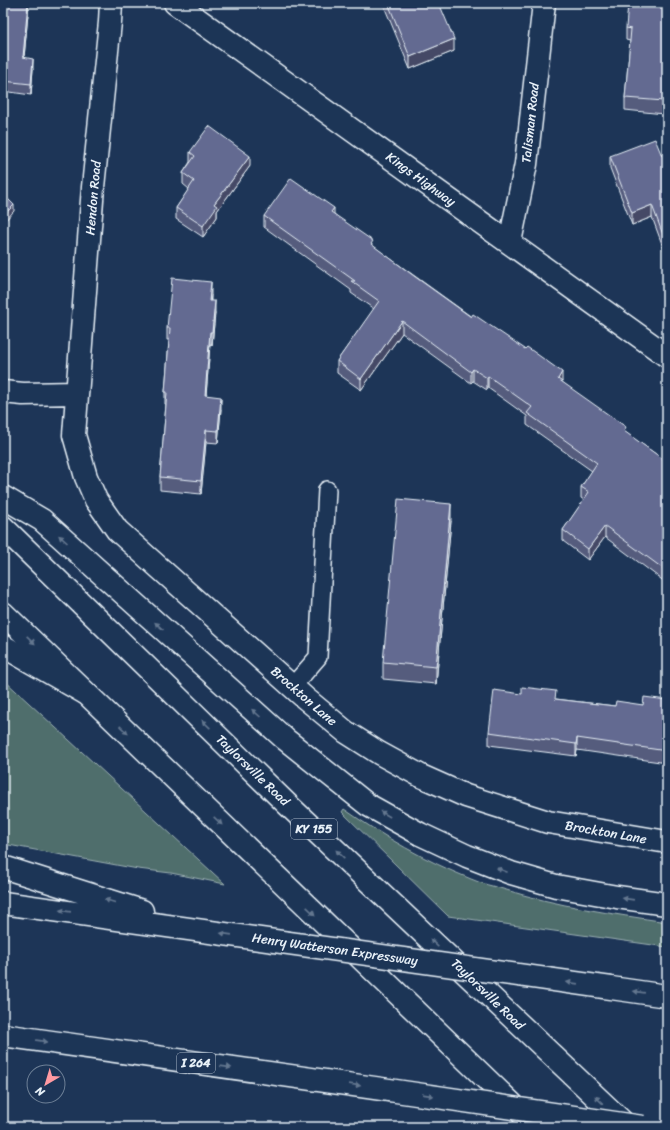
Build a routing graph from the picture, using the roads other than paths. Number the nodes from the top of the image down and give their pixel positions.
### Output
1 (111, 3) edge
2 (175, 3) edge
3 (544, 3) edge
4 (510, 242) junction
5 (667, 356) edge
6 (3, 392) edge
7 (77, 393) junction
8 (327, 490) dead end
9 (3, 497) edge
10 (3, 527) edge
11 (3, 613) edge
12 (3, 646) edge
13 (292, 687) junction
14 (85, 692) junction
15 (667, 842) edge
16 (3, 867) edge
17 (3, 903) edge
18 (667, 904) edge
19 (200, 930) junction
20 (667, 996) edge
21 (3, 1035) edge
22 (536, 1127) edge
23 (628, 1127) edge
24 (643, 1127) edge

1 - 7 main road, Hendon Road
2 - 4 main road, Kings Highway
3 - 4 main road, Talisman Road
4 - 5 main road, Kings Highway
6 - 7 main road
7 - 13 main road, Brockton Lane
8 - 13 lane
18 -> 9 main road
23 -> 10 main road, Taylorsville Road / KY 155
11 -> 14 main road
12 - 14 main road
13 - 15 main road, Brockton Lane
14 -> 22 main road
19 -> 16 main road
19 -> 17 main road, Henry Watterson Expressway
20 -> 19 main road, Henry Watterson Expressway, bridge
21 -> 24 main road, I 264, bridge

